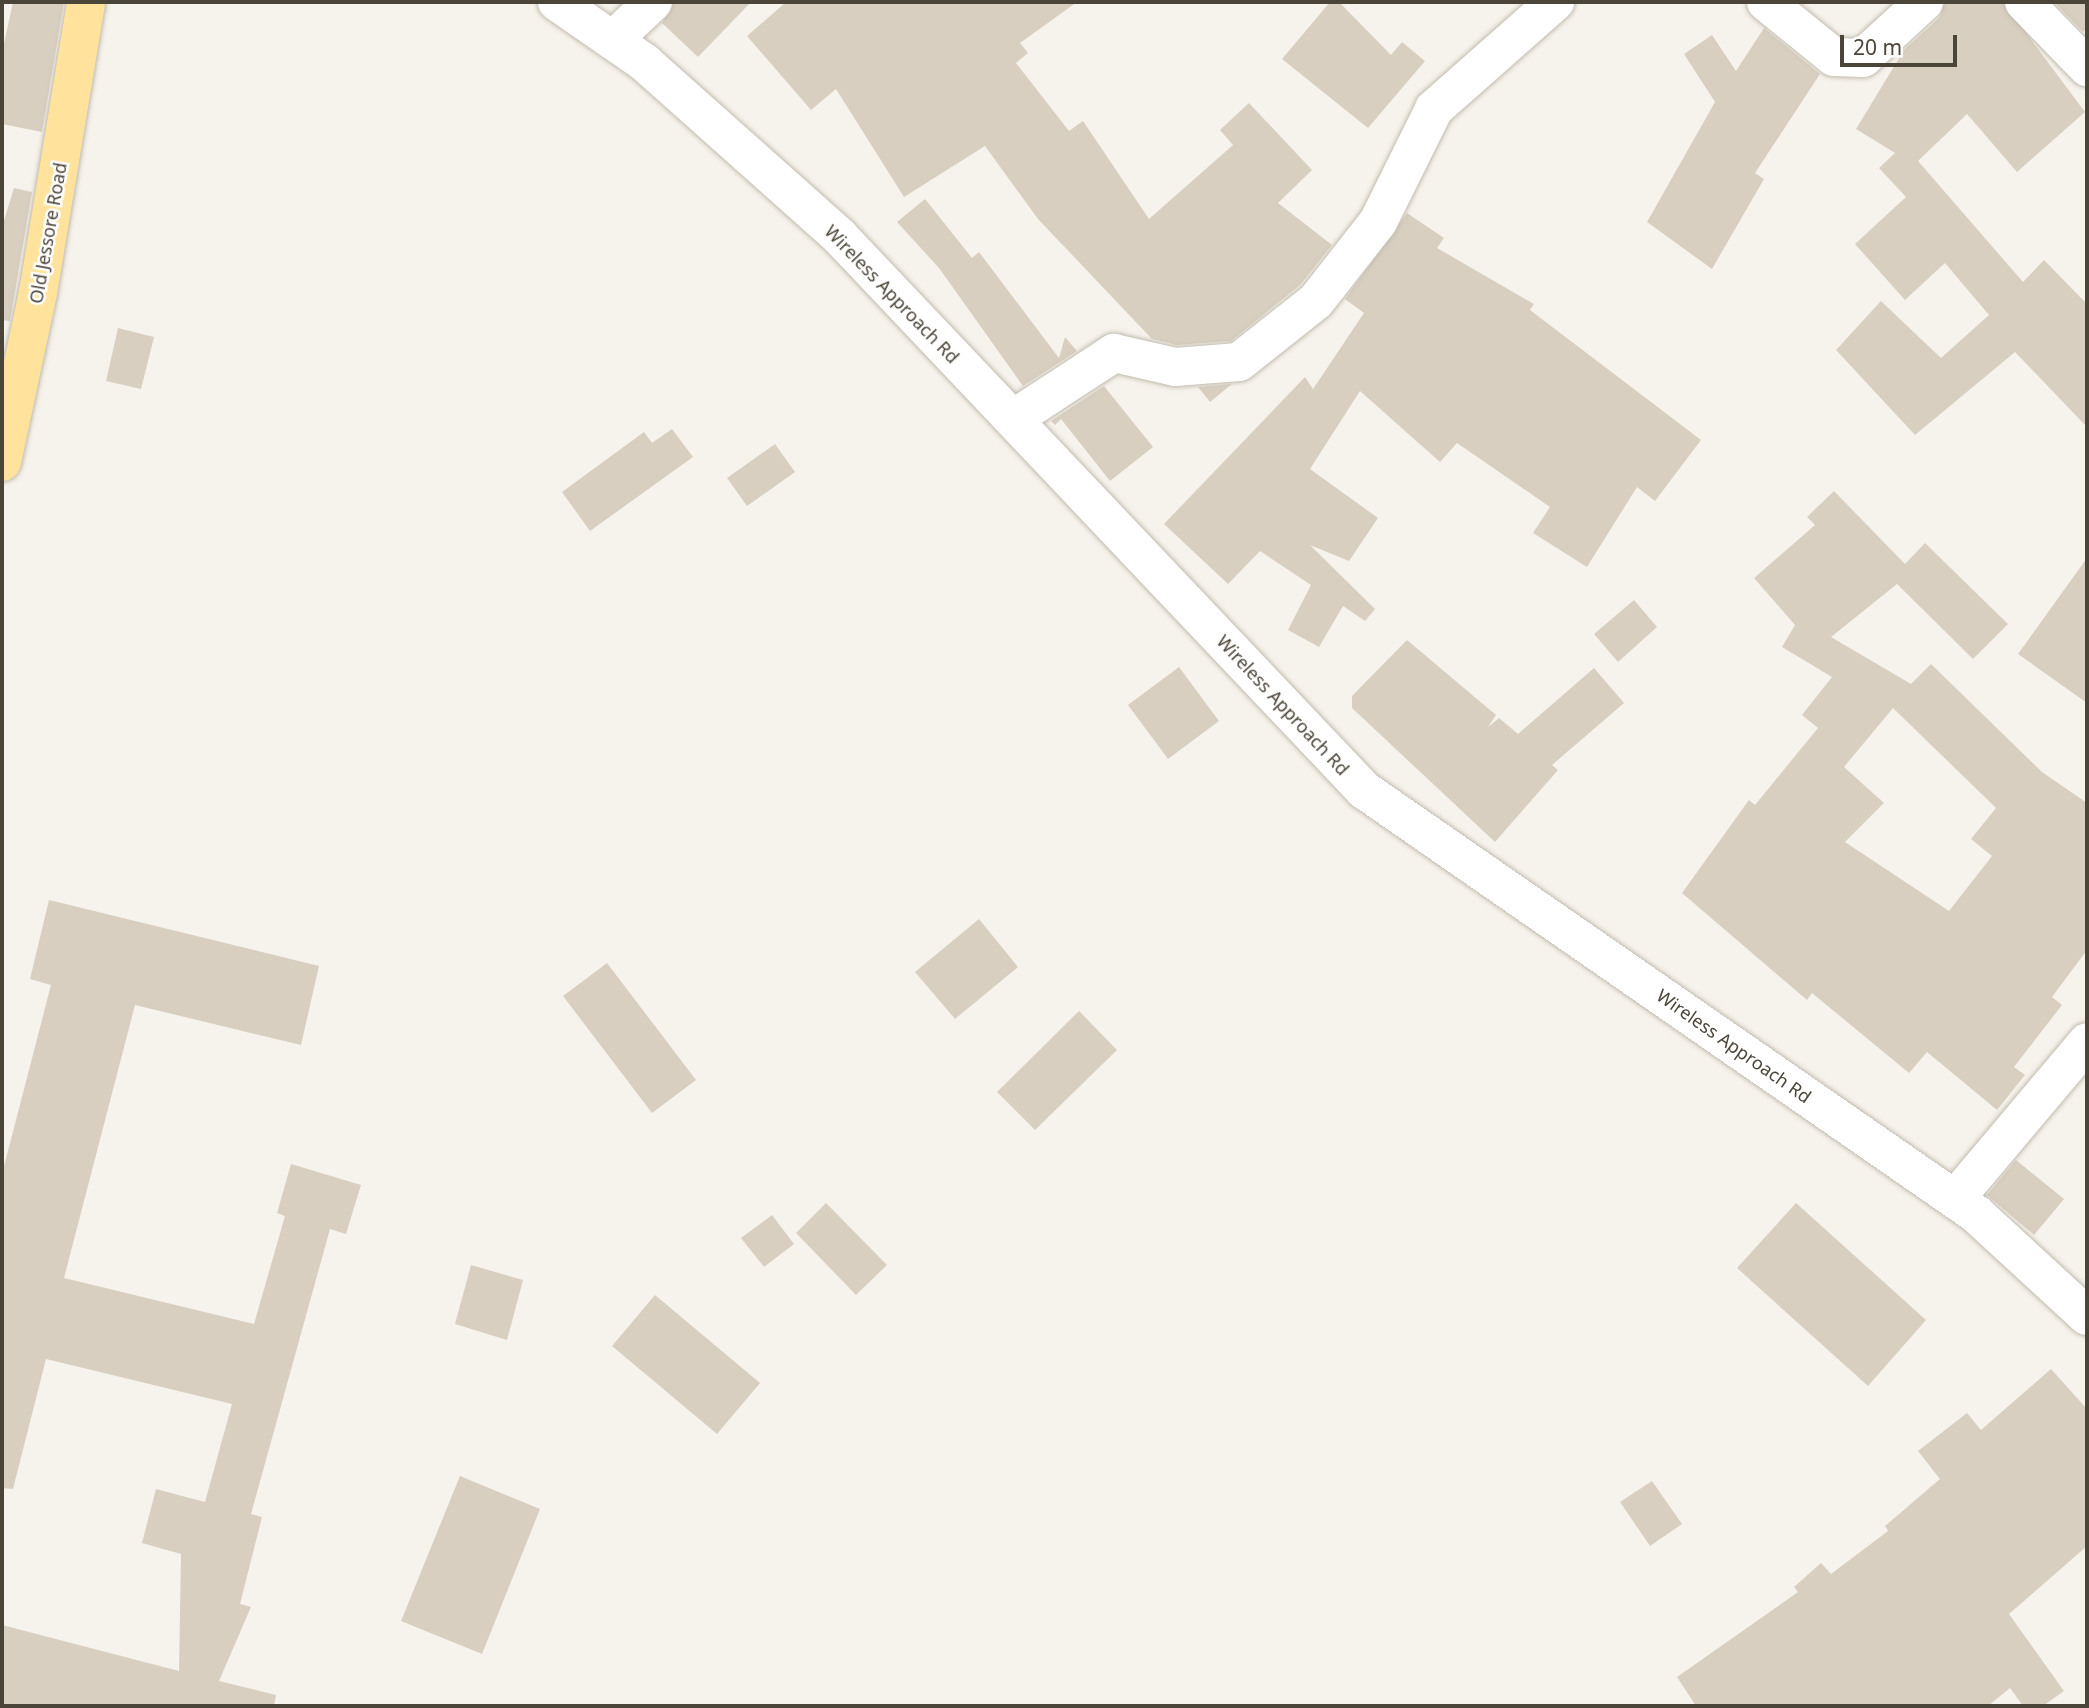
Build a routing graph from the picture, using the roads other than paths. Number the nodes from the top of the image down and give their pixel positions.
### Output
1 (86, 2) edge
2 (556, 2) edge
3 (653, 2) edge
4 (1555, 2) edge
5 (1766, 2) edge
6 (1924, 2) edge
7 (2025, 2) edge
8 (612, 40) junction
9 (2087, 67) edge
10 (1013, 419) junction
11 (2, 462) edge
12 (2087, 1042) edge
13 (1955, 1199) junction
14 (2087, 1316) edge

1 - 11 main road, Old Jessore Road
2 - 8 street, Wireless Approach Rd
3 - 8 street
4 - 10 street
5 - 6 street
7 - 9 street
8 - 10 street, Wireless Approach Rd
10 - 13 street, Wireless Approach Rd
12 - 13 street
13 - 14 street, Wireless Approach Rd

